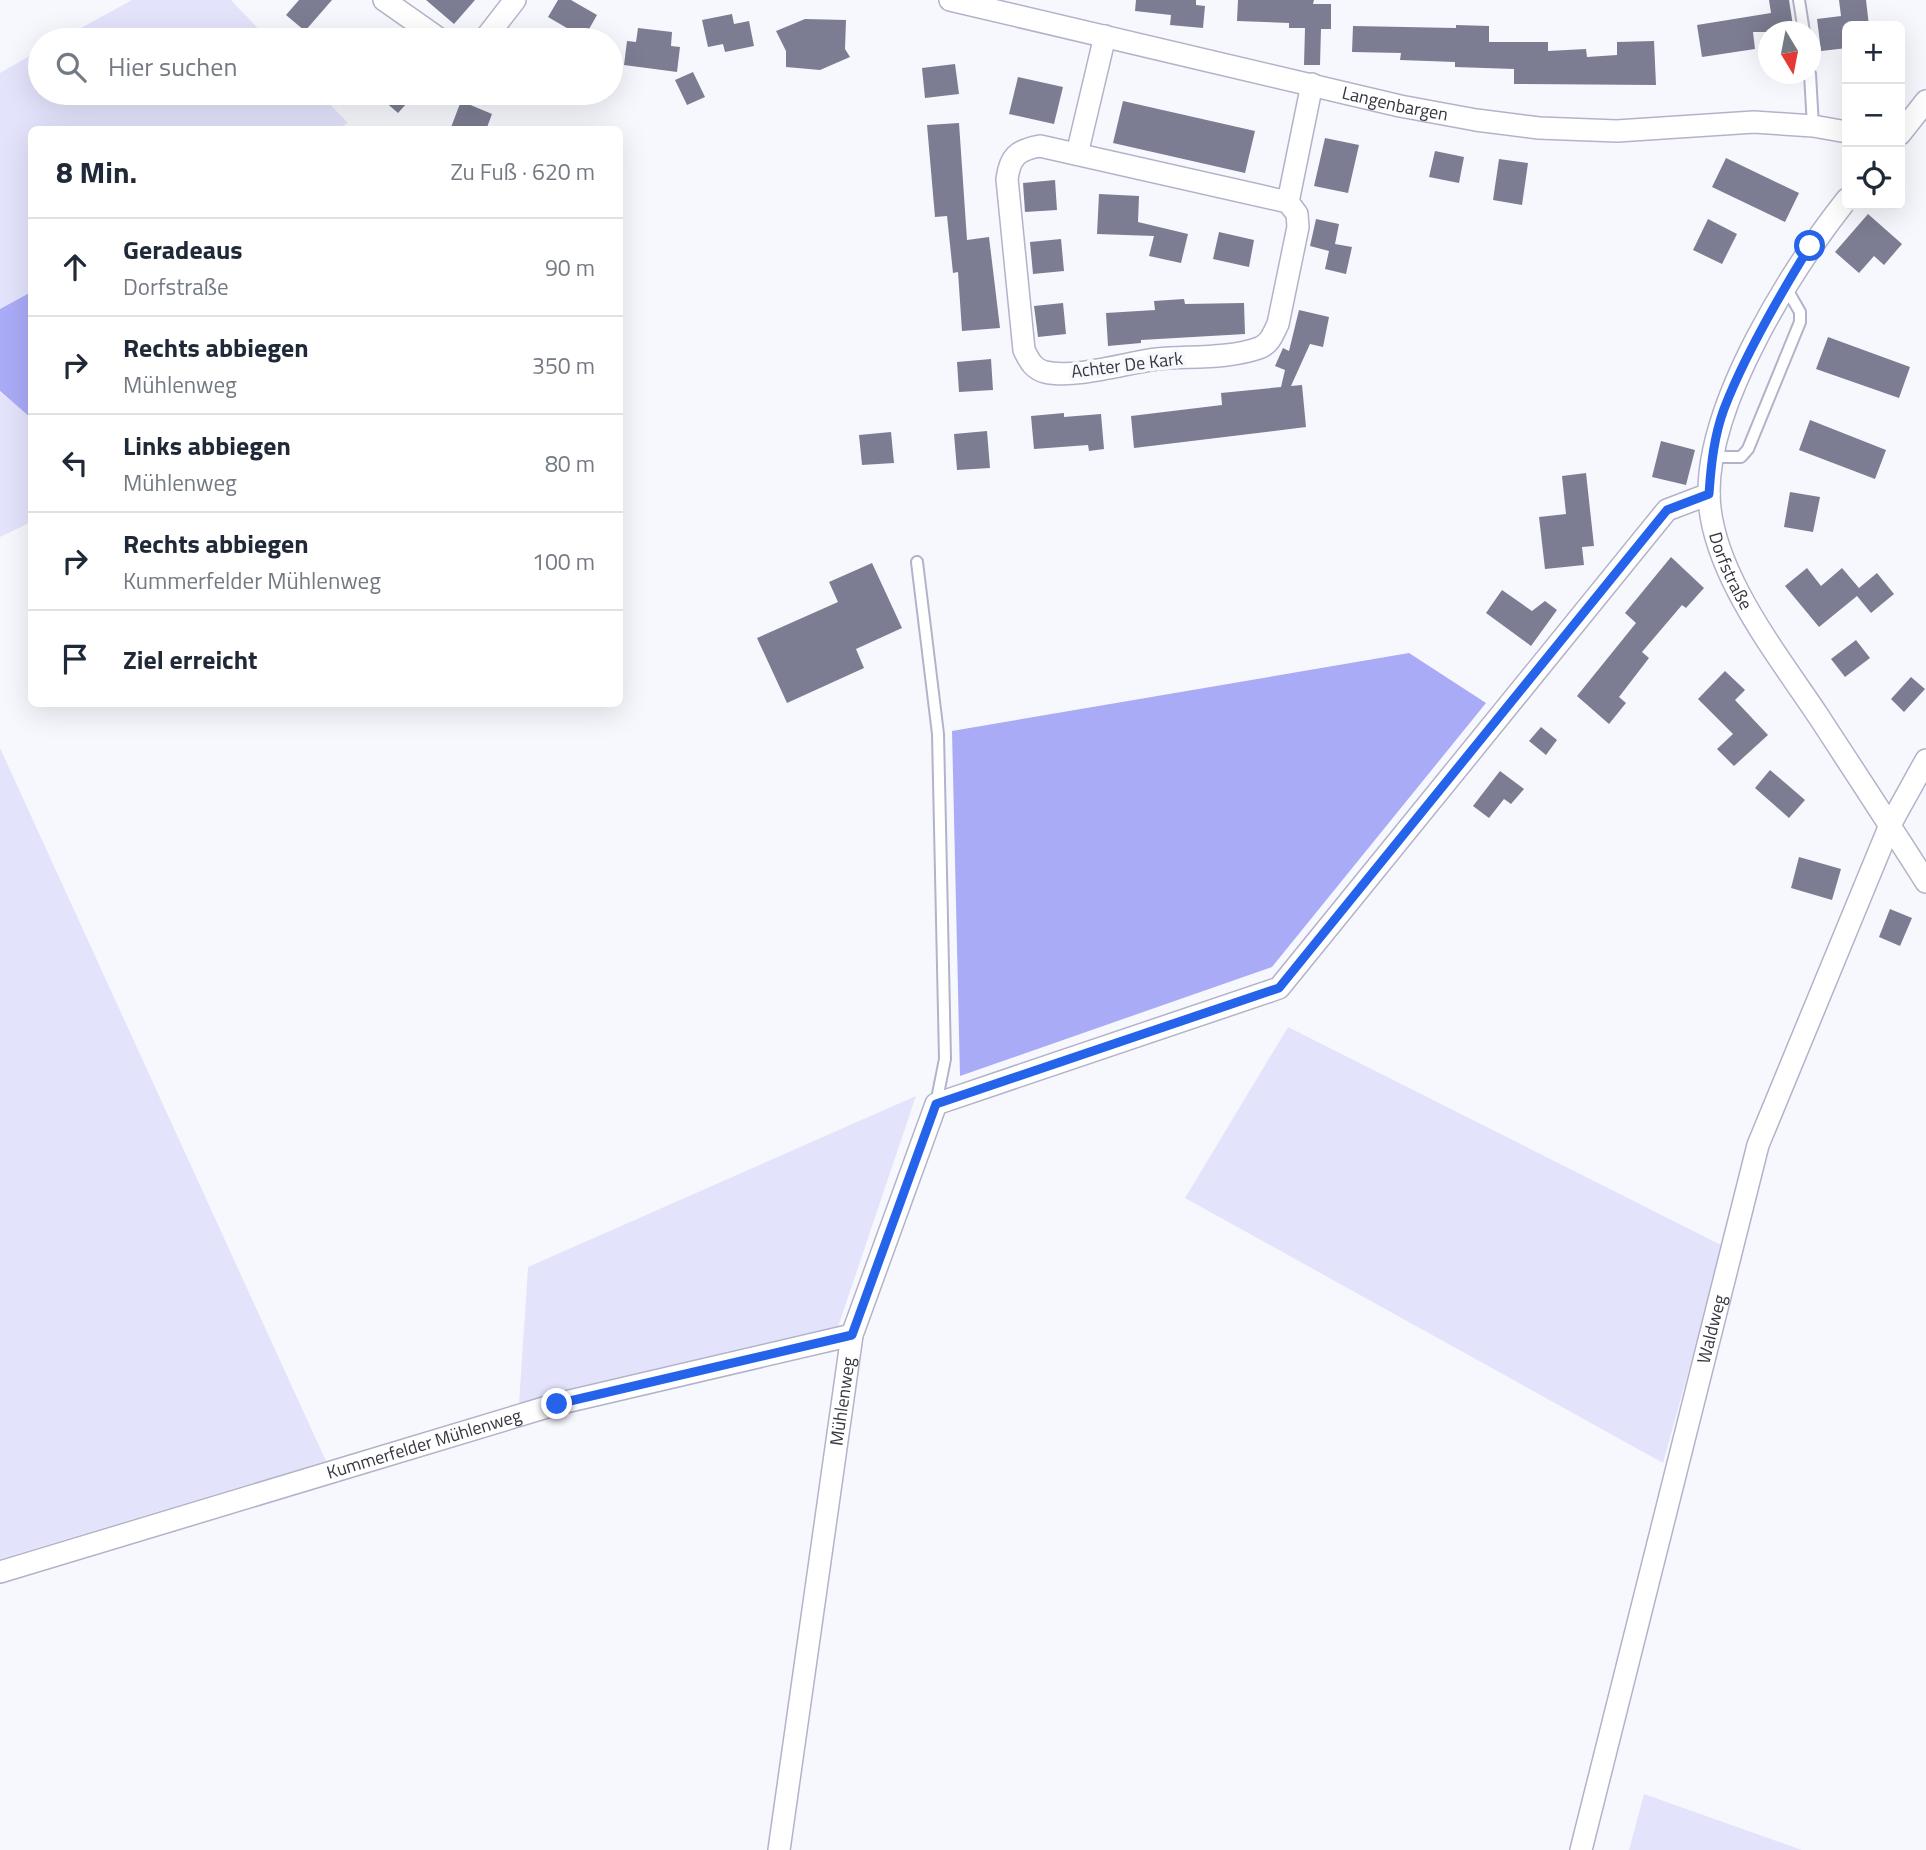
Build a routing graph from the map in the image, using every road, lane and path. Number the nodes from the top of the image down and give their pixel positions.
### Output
1 (384, 0) edge
2 (515, 0) edge
3 (950, 0) edge
4 (1799, 0) edge
5 (1802, 21) edge
6 (424, 28) edge
7 (493, 28) edge
8 (1105, 36) junction
9 (1811, 84) edge
10 (1312, 85) junction
11 (1926, 101) edge
12 (1813, 125) junction
13 (1905, 128) edge
14 (1842, 131) edge
15 (1077, 154) junction
16 (1288, 202) junction
17 (1842, 206) edge
18 (1785, 286) junction
19 (1712, 457) junction
20 (1709, 494) junction
21 (917, 562) dead end
22 (1926, 760) edge
23 (1889, 825) junction
24 (1926, 882) edge
25 (936, 1104) junction
26 (852, 1335) junction
27 (0, 1572) edge
28 (779, 1850) edge
29 (1581, 1850) edge

1 - 6 street
2 - 7 street
3 - 8 street, Langenbargen
4 - 5 lane
8 - 10 street, Langenbargen
8 - 15 street
9 - 12 lane
10 - 12 street, Langenbargen
10 - 16 street, Achter De Kark
11 - 13 street
12 - 14 street, Langenbargen
15 - 16 street, Achter De Kark
15 - 16 street, Achter De Kark
17 - 18 street, Dorfstraße
18 - 19 street, Dorfstraße
18 - 19 lane
19 - 20 street, Dorfstraße
20 - 23 street, Dorfstraße
20 - 25 street
21 - 25 lane
22 - 23 street, Waldweg
23 - 24 street, Dorfstraße
23 - 29 street, Waldweg
25 - 26 street, Mühlenweg
26 - 27 street, Kummerfelder Mühlenweg
26 - 28 street, Mühlenweg

